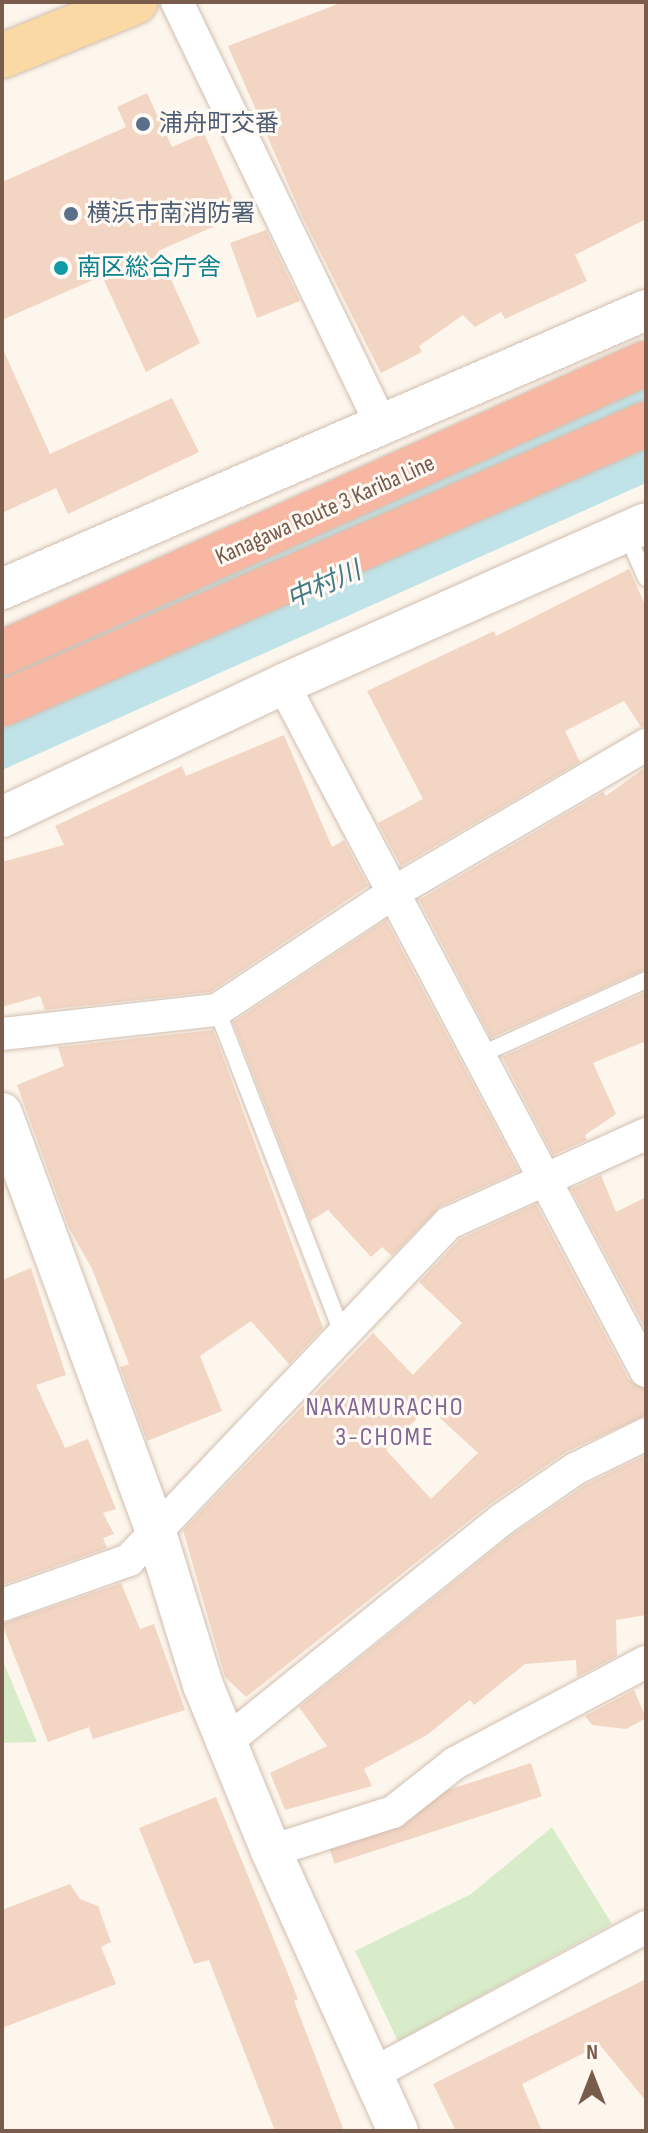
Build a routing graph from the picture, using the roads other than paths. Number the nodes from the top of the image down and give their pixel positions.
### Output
1 (135, 2) edge
2 (177, 2) edge
3 (2, 56) edge
4 (646, 310) edge
5 (646, 363) edge
6 (380, 422) junction
7 (646, 424) edge
8 (636, 528) edge
9 (646, 578) edge
10 (2, 589) edge
11 (2, 653) edge
12 (283, 684) junction
13 (2, 704) edge
14 (646, 745) edge
15 (2, 817) edge
16 (396, 891) junction
17 (646, 980) edge
18 (217, 1010) junction
19 (2, 1034) edge
20 (482, 1054) junction
21 (2, 1113) edge
22 (646, 1134) edge
23 (548, 1179) junction
24 (341, 1330) junction
25 (646, 1371) edge
26 (646, 1434) edge
27 (155, 1529) junction
28 (2, 1605) edge
29 (643, 1669) edge
30 (226, 1742) junction
31 (271, 1851) junction
32 (646, 1927) edge
33 (374, 2073) junction
34 (398, 2131) edge

1 - 3 main road
2 - 6 street
4 - 6 street
5 - 11 highway, Kanagawa Route 3 Kariba Line
6 - 10 street
7 - 13 highway, Kanagawa Route 3 Kariba Line
8 - 9 lane
8 - 12 street
12 - 15 street
12 - 16 street
14 - 16 street
16 - 18 street
16 - 20 street
17 - 20 lane
18 - 19 street
18 - 24 lane
20 - 23 street
21 - 27 street
22 - 23 street
23 - 24 street
23 - 25 street
24 - 27 street
26 - 30 street
27 - 28 street
27 - 30 street
29 - 31 street
30 - 31 street
31 - 33 street
32 - 33 street
33 - 34 street

